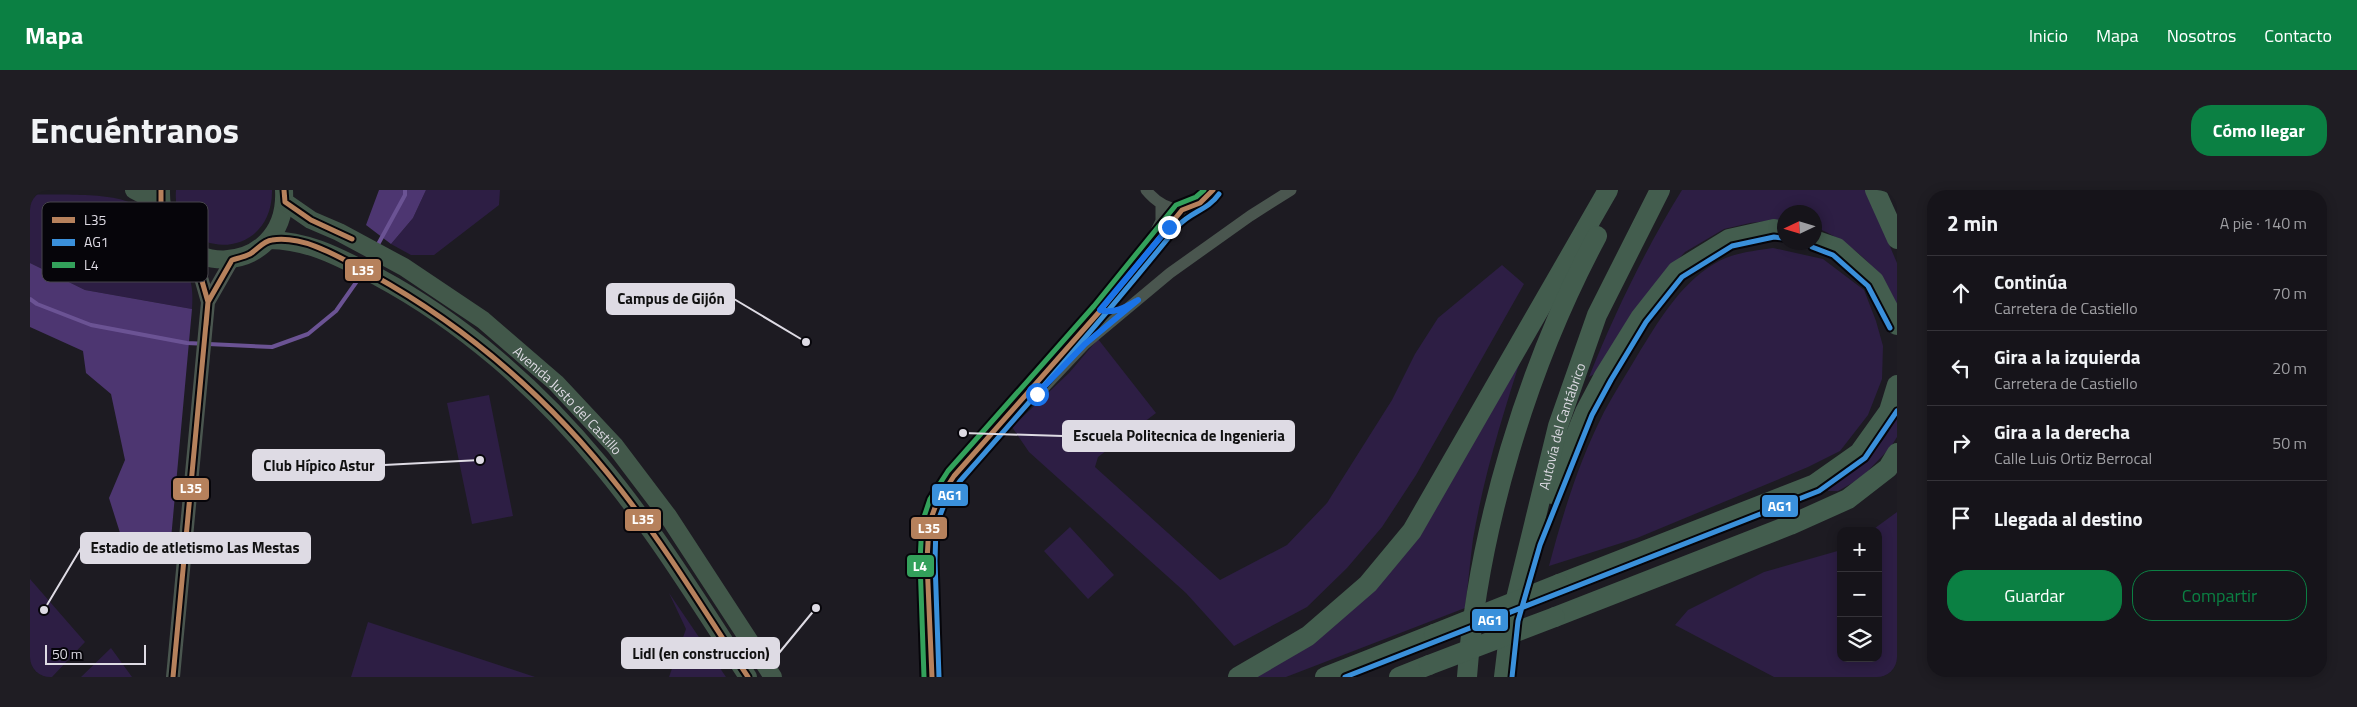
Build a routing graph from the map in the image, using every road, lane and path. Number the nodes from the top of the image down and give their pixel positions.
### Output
1 (134, 190) edge
2 (1146, 190) edge
3 (1213, 190) edge
4 (1291, 190) edge
5 (1608, 190) edge
6 (1621, 190) edge
7 (1660, 190) edge
8 (1875, 190) edge
9 (284, 196) edge
10 (161, 197) edge
11 (1162, 206) junction
12 (1182, 210) junction
13 (1777, 230) edge
14 (269, 240) junction
15 (1897, 240) edge
16 (1822, 243) edge
17 (208, 258) edge
18 (232, 260) junction
19 (1138, 264) junction
20 (202, 282) edge
21 (1138, 300) junction
22 (208, 305) junction
23 (1100, 310) junction
24 (1897, 325) edge
25 (1897, 384) edge
26 (1018, 403) junction
27 (1897, 453) edge
28 (1523, 576) junction
29 (173, 677) edge
30 (748, 677) edge
31 (773, 677) edge
32 (932, 677) edge
33 (1238, 677) edge
34 (1325, 677) edge
35 (1398, 677) edge
36 (1467, 677) edge
37 (1504, 677) edge

1 - 10 main road
2 - 11 street
3 - 12 street
4 - 21 street
5 - 33 highway
6 - 36 highway
7 - 28 highway, Autovía del Cantábrico
8 - 15 highway
9 - 14 main road
9 - 31 main road, Avenida Justo del Castillo
11 - 12 street
11 - 19 street
12 - 19 street
13 - 28 highway
14 - 18 main road
14 - 30 main road, Avenida Justo del Castillo
16 - 24 highway
17 - 18 main road
18 - 22 street
19 - 23 street
20 - 22 street
21 - 23 street
21 - 26 street
22 - 29 street
23 - 26 street
25 - 34 highway, bridge
26 - 32 street
27 - 35 highway, bridge
28 - 37 highway, Autovía del Cantábrico

